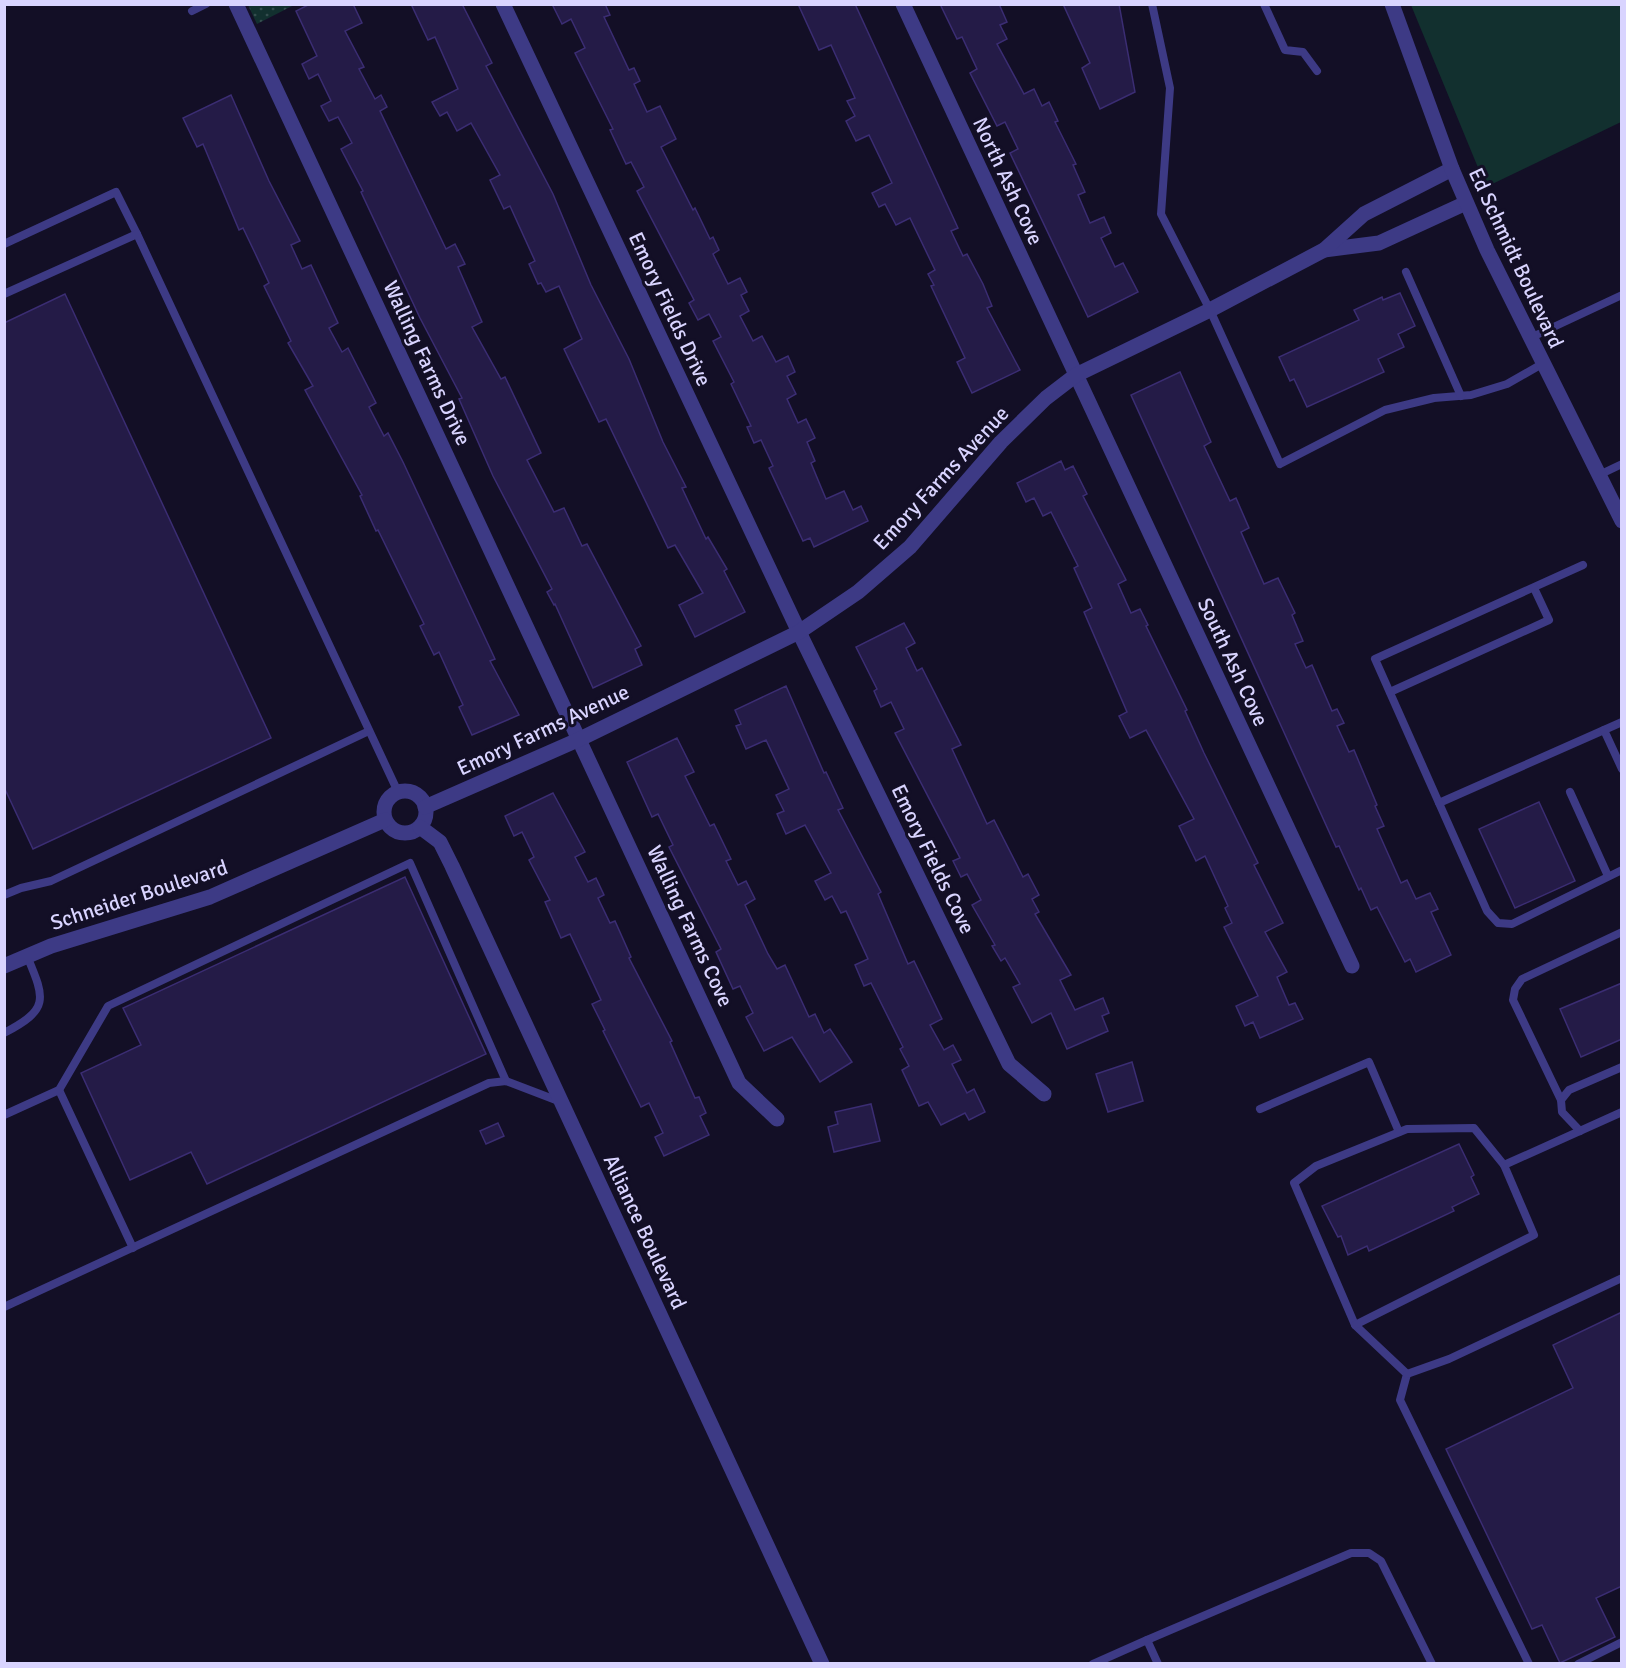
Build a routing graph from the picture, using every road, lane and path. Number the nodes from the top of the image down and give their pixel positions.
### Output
1 (206, 4) edge
2 (236, 4) edge
3 (503, 4) edge
4 (903, 4) edge
5 (1152, 4) edge
6 (1264, 4) edge
7 (1392, 4) edge
8 (192, 11) dead end
9 (1317, 71) dead end
10 (1452, 169) junction
11 (1466, 204) junction
12 (137, 234) junction
13 (4, 244) edge
14 (1324, 250) junction
15 (1406, 272) dead end
16 (4, 294) edge
17 (1622, 295) edge
18 (1210, 310) junction
19 (1529, 339) junction
20 (1542, 364) junction
21 (1076, 375) junction
22 (1461, 396) junction
23 (1622, 464) edge
24 (1599, 475) junction
25 (1622, 521) edge
26 (1583, 565) dead end
27 (1534, 588) junction
28 (799, 632) junction
29 (1390, 692) junction
30 (1622, 722) edge
31 (1604, 730) junction
32 (369, 731) junction
33 (580, 739) junction
34 (1622, 769) edge
35 (398, 792) junction
36 (1570, 792) dead end
37 (1439, 803) junction
38 (425, 807) junction
39 (385, 820) junction
40 (420, 827) junction
41 (1622, 870) edge
42 (1608, 876) junction
43 (4, 895) edge
44 (1622, 932) edge
45 (27, 957) junction
46 (4, 966) edge
47 (1352, 966) dead end
48 (4, 1033) edge
49 (1622, 1066) edge
50 (506, 1081) junction
51 (59, 1090) junction
52 (1044, 1094) dead end
53 (1561, 1100) junction
54 (562, 1102) junction
55 (1260, 1108) dead end
56 (1622, 1112) edge
57 (4, 1115) edge
58 (777, 1119) dead end
59 (1580, 1131) junction
60 (1399, 1132) junction
61 (1504, 1165) junction
62 (133, 1248) junction
63 (1622, 1278) edge
64 (4, 1307) edge
65 (1355, 1325) junction
66 (1407, 1374) junction
67 (1148, 1640) junction
68 (1622, 1642) edge
69 (822, 1664) edge
70 (1093, 1664) edge
71 (1158, 1664) edge
72 (1432, 1664) edge
73 (1530, 1664) edge
74 (1578, 1664) edge

1 - 8 lane
2 - 33 street, Walling Farms Drive
3 - 28 street, Emory Fields Drive
4 - 21 street, North Ash Cove
5 - 18 lane
6 - 9 lane
7 - 10 street, Ed Schmidt Boulevard
10 - 11 street, Ed Schmidt Boulevard
10 - 14 street, Emory Farms Avenue
11 - 14 street, Emory Farms Avenue
11 - 19 street, Ed Schmidt Boulevard
12 - 13 lane
12 - 16 lane
12 - 32 lane
14 - 18 street, Emory Farms Avenue
15 - 22 lane
17 - 19 lane
18 - 21 street, Emory Farms Avenue
18 - 22 lane
19 - 20 street, Ed Schmidt Boulevard
20 - 22 lane
20 - 24 street, Ed Schmidt Boulevard
21 - 28 street, Emory Farms Avenue
21 - 47 street, South Ash Cove
23 - 24 lane
24 - 25 street, Ed Schmidt Boulevard
26 - 27 lane
27 - 29 lane
27 - 29 lane
28 - 33 street, Emory Farms Avenue
28 - 52 street, Emory Fields Cove
29 - 37 lane
30 - 31 lane
31 - 34 lane
31 - 37 lane
32 - 35 lane
32 - 43 lane
33 - 38 street, Emory Farms Avenue
33 - 58 street, Walling Farms Cove
35 - 38 street
35 - 39 street
36 - 42 lane
37 - 42 lane
38 - 40 street
39 - 40 street
39 - 45 street, Schneider Boulevard
40 - 54 street, Alliance Boulevard
41 - 42 lane
44 - 53 lane
45 - 46 street, Schneider Boulevard
45 - 48 lane
49 - 53 lane
50 - 51 lane
50 - 54 lane
50 - 62 lane
51 - 57 lane
51 - 62 lane
53 - 59 lane
54 - 69 street, Alliance Boulevard
55 - 60 lane
56 - 59 lane
59 - 61 lane
60 - 61 lane
60 - 65 lane
61 - 65 lane
62 - 64 lane
63 - 66 lane
65 - 66 lane
66 - 73 lane
67 - 70 lane
67 - 71 lane
67 - 72 lane
68 - 74 lane

